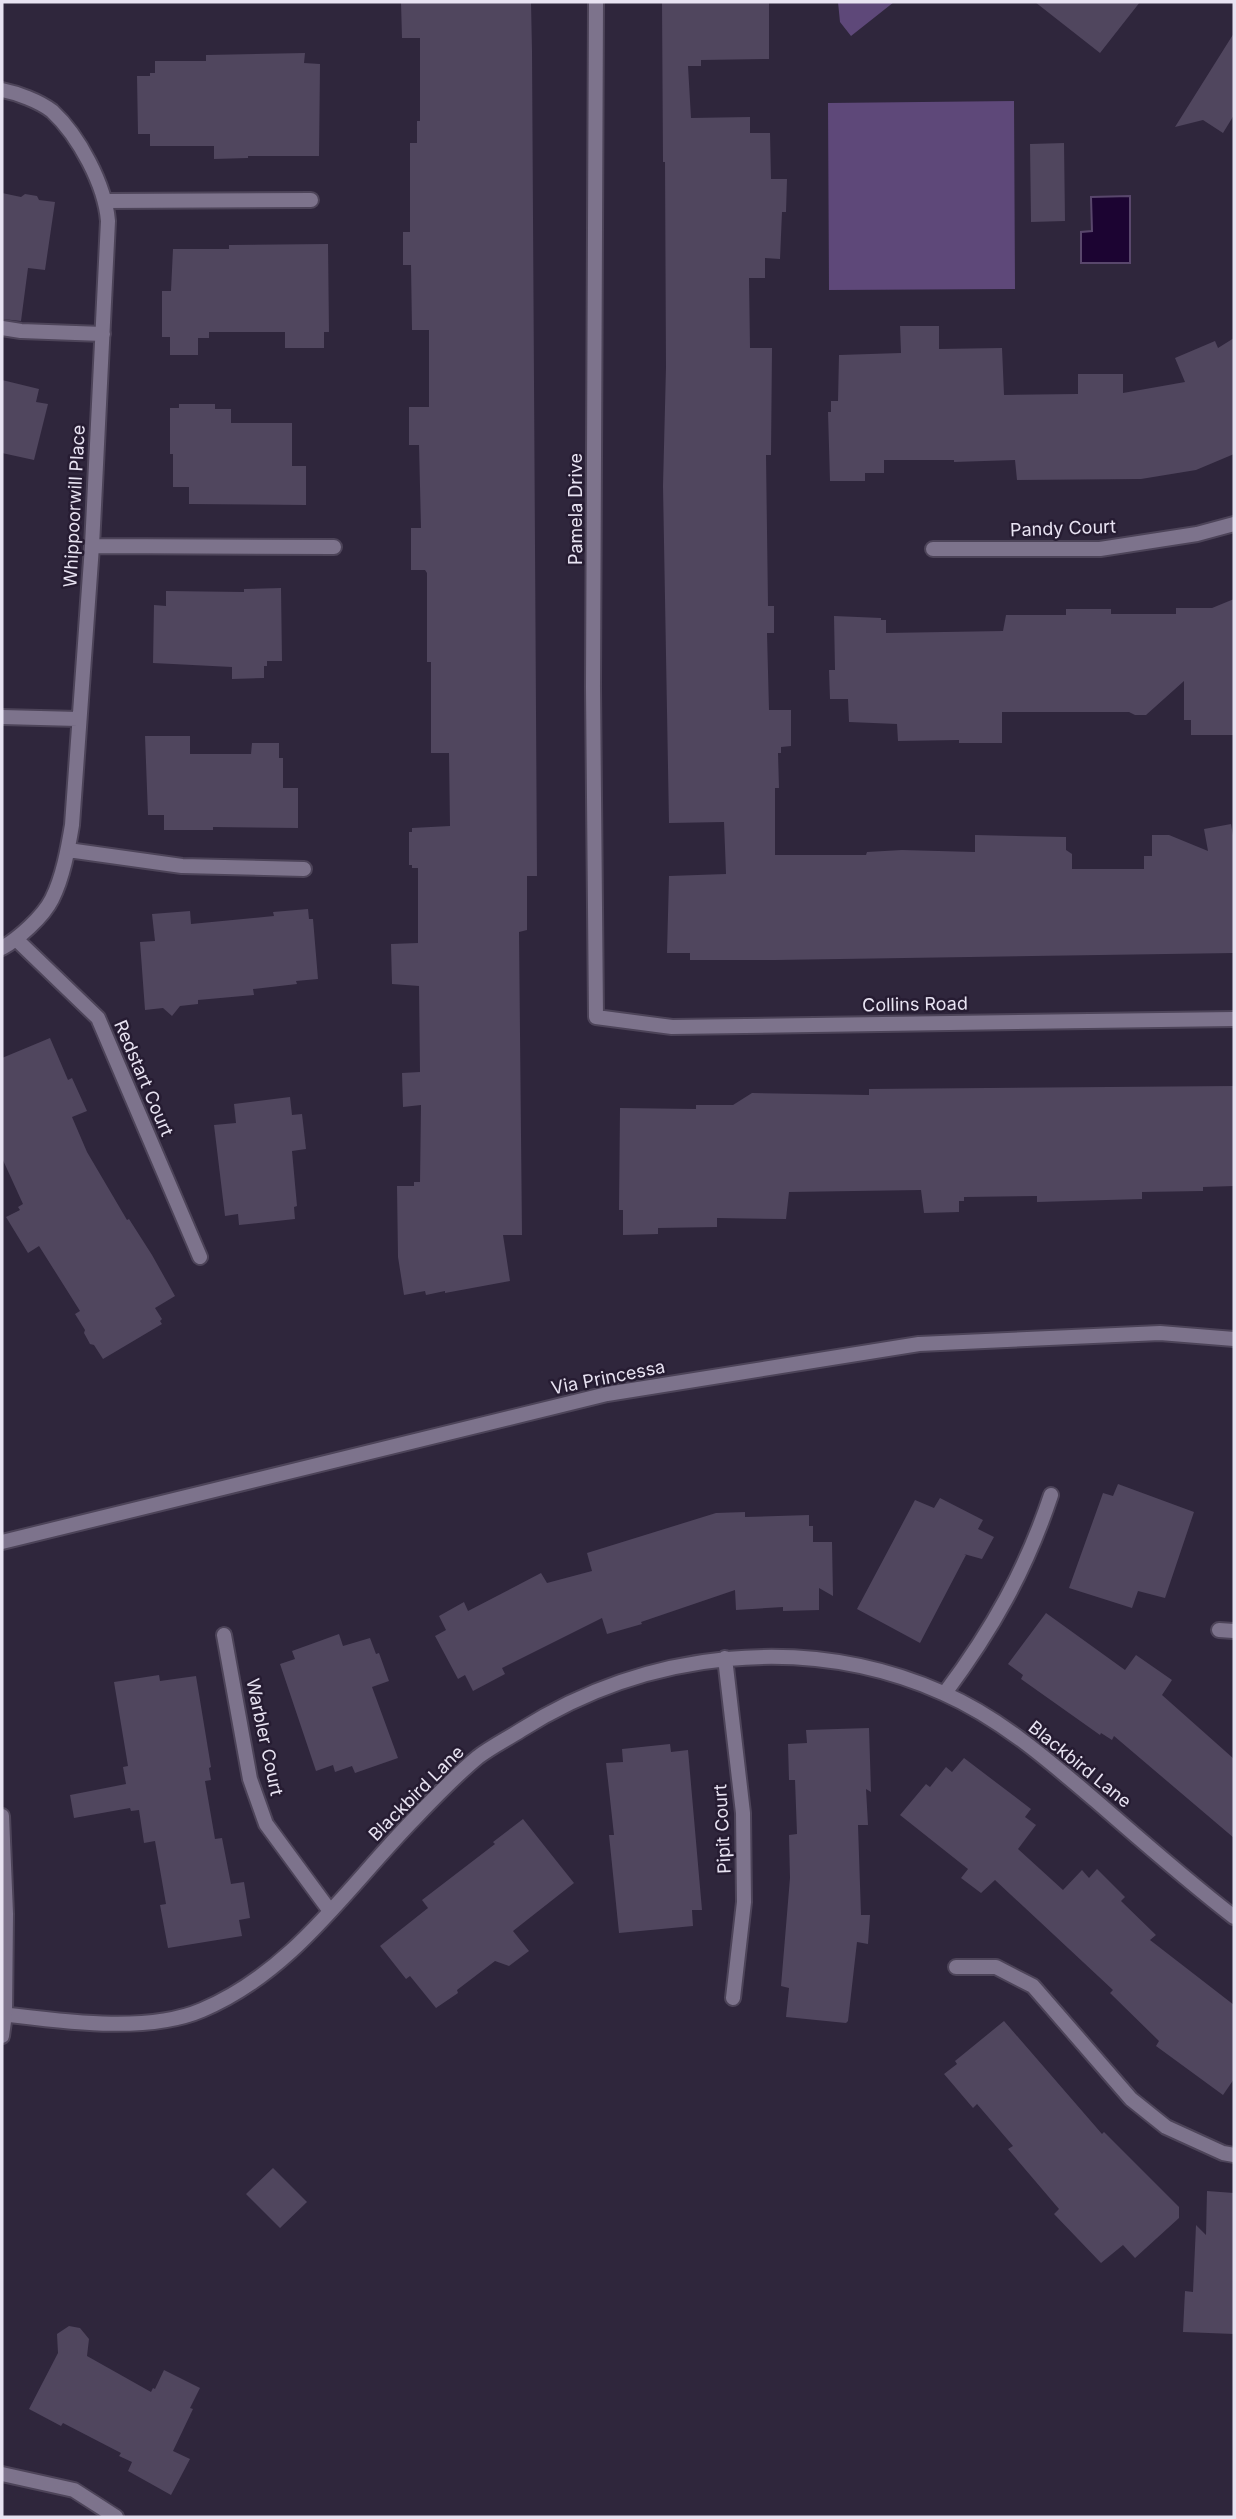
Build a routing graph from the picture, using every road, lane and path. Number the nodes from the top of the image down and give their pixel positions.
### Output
1 (596, 2) edge
2 (2, 90) edge
3 (311, 200) dead end
4 (106, 201) junction
5 (2, 328) edge
6 (103, 334) junction
7 (1234, 524) edge
8 (92, 546) junction
9 (334, 547) dead end
10 (933, 549) dead end
11 (2, 717) edge
12 (78, 719) junction
13 (68, 850) junction
14 (304, 869) dead end
15 (17, 940) junction
16 (2, 948) edge
17 (596, 1017) joint
18 (1234, 1019) edge
19 (200, 1257) dead end
20 (1234, 1339) edge
21 (1051, 1495) dead end
22 (2, 1542) edge
23 (1219, 1630) dead end
24 (1234, 1631) edge
25 (224, 1635) dead end
26 (725, 1658) junction
27 (944, 1693) junction
28 (2, 1816) edge
29 (330, 1911) junction
30 (1234, 1917) edge
31 (956, 1967) dead end
32 (733, 1998) dead end
33 (3, 2014) edge
34 (2, 2036) edge
35 (1234, 2155) edge
36 (2, 2474) edge
37 (116, 2517) edge

1 - 17 street, Pamela Drive
2 - 4 street, Whippoorwill Place
3 - 4 street
4 - 6 street, Whippoorwill Place
5 - 6 street
6 - 8 street, Whippoorwill Place
7 - 10 street, Pandy Court
8 - 9 street
8 - 12 street, Whippoorwill Place
11 - 12 street
12 - 13 street, Whippoorwill Place
13 - 14 street
13 - 15 street, Whippoorwill Place
15 - 16 street, Whippoorwill Place
15 - 19 street, Redstart Court
17 - 18 street, Collins Road
20 - 22 street, Via Princessa
21 - 27 street
23 - 24 street
25 - 29 street, Warbler Court
26 - 27 street, Blackbird Lane
26 - 29 street, Blackbird Lane
26 - 32 street, Pipit Court
27 - 30 street, Blackbird Lane
28 - 33 street
29 - 33 street, Blackbird Lane
31 - 35 street
33 - 34 street
36 - 37 street

